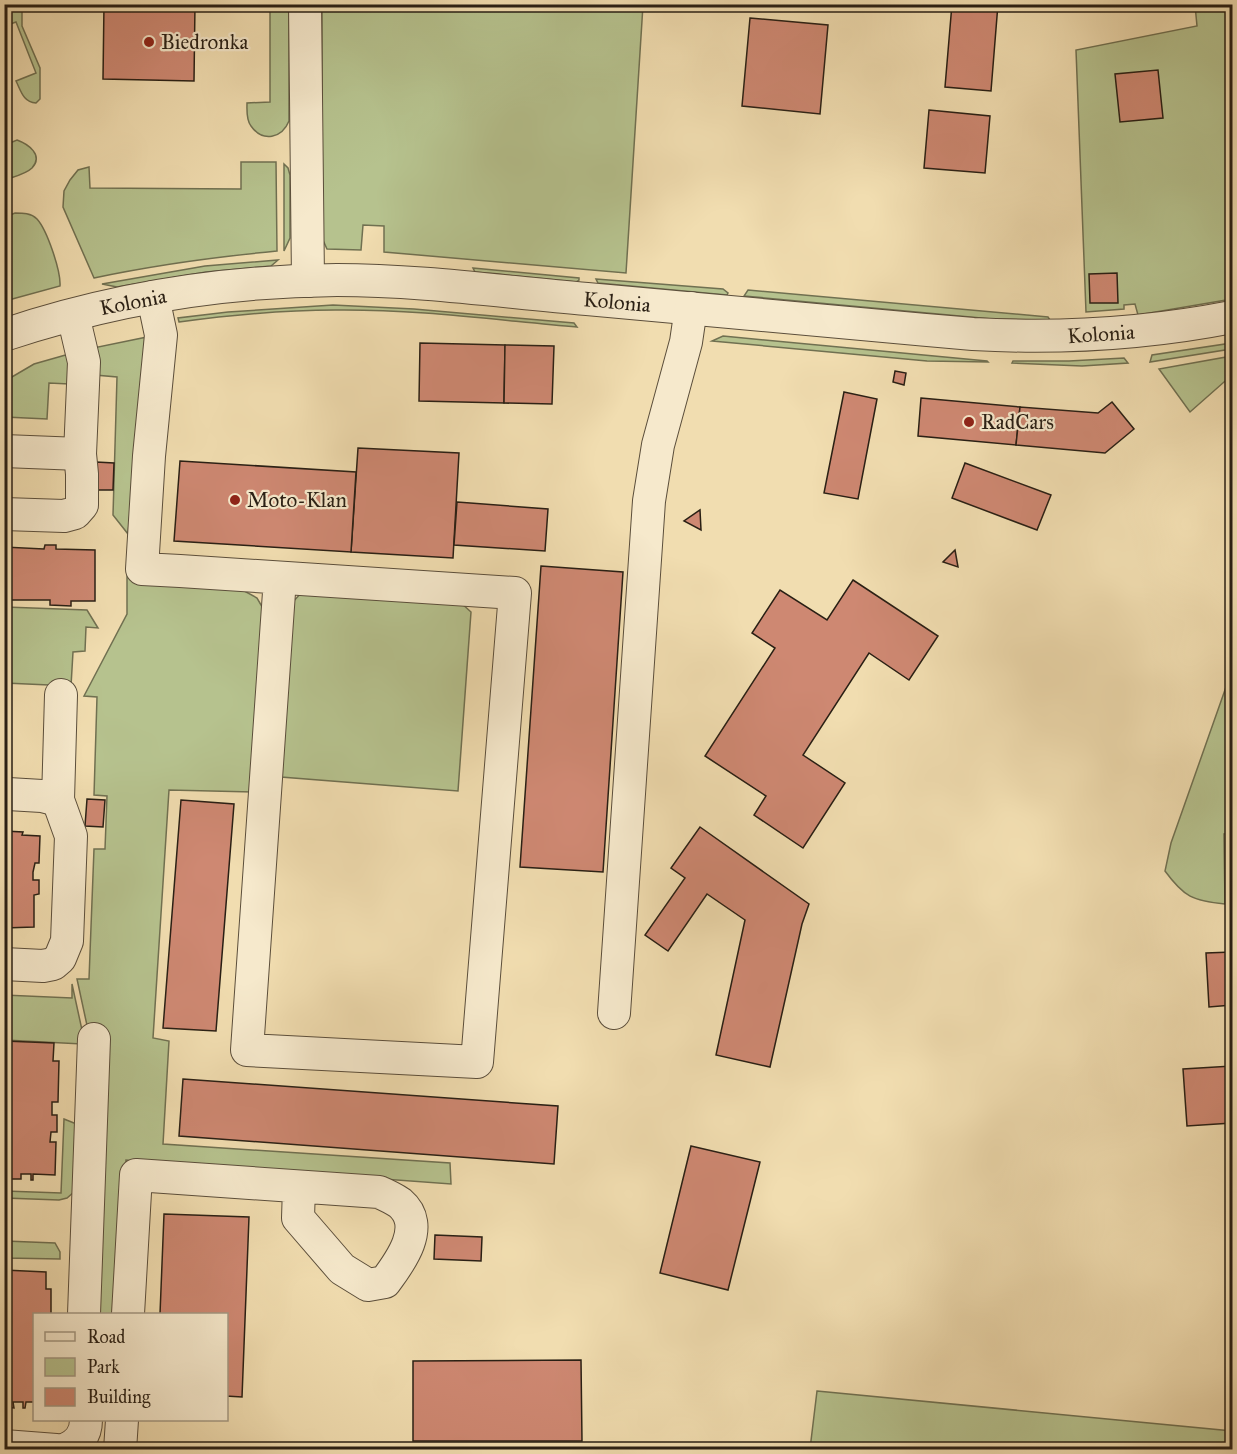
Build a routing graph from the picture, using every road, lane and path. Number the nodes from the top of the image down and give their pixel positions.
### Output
1 (305, 4) edge
2 (308, 281) junction
3 (153, 297) junction
4 (691, 308) junction
5 (73, 315) junction
6 (1233, 317) edge
7 (4, 335) edge
8 (4, 451) edge
9 (80, 454) junction
10 (4, 514) edge
11 (280, 578) junction
12 (61, 695) dead end
13 (8, 794) dead end
14 (58, 801) junction
15 (4, 964) edge
16 (614, 1012) dead end
17 (94, 1039) dead end
18 (298, 1187) dead end
19 (84, 1313) edge
20 (128, 1313) edge
21 (86, 1421) edge
22 (122, 1421) edge
23 (4, 1446) edge
24 (56, 1449) edge
25 (64, 1449) edge
26 (120, 1449) edge

1 - 2 street
2 - 3 street, Kolonia
2 - 4 street, Kolonia
3 - 5 street, Kolonia
3 - 11 street
4 - 6 street, Kolonia
4 - 16 street
5 - 7 street, Kolonia
5 - 9 street
8 - 9 street
9 - 10 street
11 - 11 street
12 - 14 street
13 - 14 street
14 - 15 street
17 - 19 street
18 - 20 street
21 - 25 street
22 - 26 street
23 - 24 street

